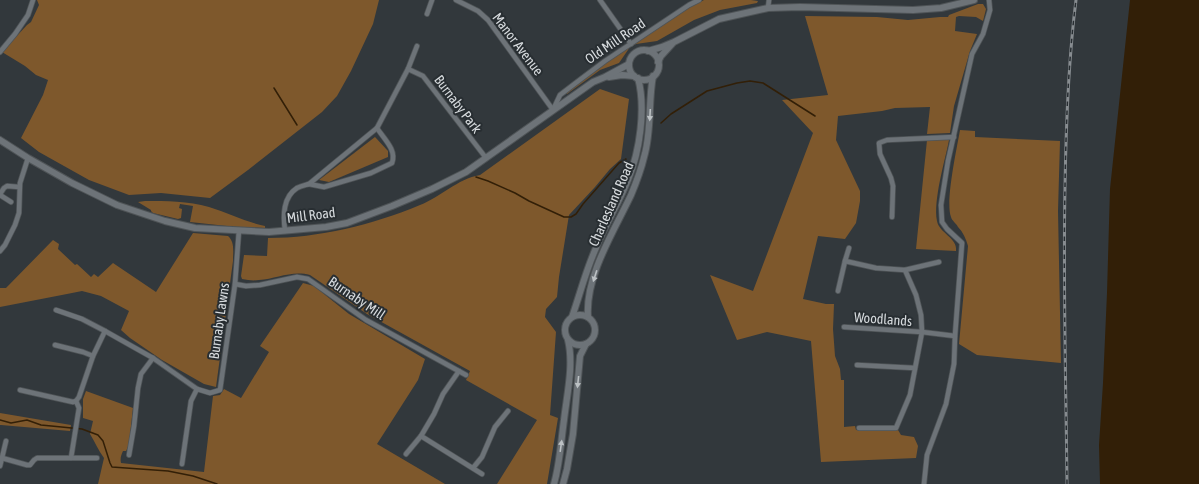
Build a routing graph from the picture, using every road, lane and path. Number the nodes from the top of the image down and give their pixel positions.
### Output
1 (33, 0) edge
2 (432, 0) edge
3 (456, 0) edge
4 (600, 0) edge
5 (685, 0) edge
6 (699, 0) edge
7 (768, 0) edge
8 (974, 0) edge
9 (989, 0) edge
10 (689, 5) junction
11 (768, 8) junction
12 (427, 14) dead end
13 (674, 42) junction
14 (631, 44) junction
15 (417, 46) dead end
16 (648, 51) junction
17 (0, 52) edge
18 (658, 62) junction
19 (629, 64) junction
20 (408, 69) junction
21 (653, 76) junction
22 (605, 77) junction
23 (636, 77) junction
24 (553, 110) junction
25 (377, 128) junction
26 (954, 137) junction
27 (0, 140) edge
28 (28, 158) junction
29 (486, 158) junction
30 (309, 184) junction
31 (19, 187) junction
32 (0, 195) edge
33 (11, 202) dead end
34 (892, 217) dead end
35 (239, 230) junction
36 (285, 231) junction
37 (849, 248) dead end
38 (0, 251) edge
39 (846, 261) junction
40 (939, 262) dead end
41 (905, 270) junction
42 (235, 284) junction
43 (838, 290) dead end
44 (56, 310) dead end
45 (572, 317) junction
46 (588, 317) junction
47 (844, 327) dead end
48 (105, 331) junction
49 (922, 332) junction
50 (955, 336) junction
51 (568, 340) junction
52 (586, 344) junction
53 (55, 345) dead end
54 (93, 356) junction
55 (153, 358) junction
56 (857, 365) dead end
57 (915, 368) junction
58 (459, 371) junction
59 (466, 375) dead end
60 (197, 389) junction
61 (20, 390) dead end
62 (76, 401) junction
63 (508, 411) dead end
64 (859, 428) dead end
65 (421, 436) junction
66 (6, 441) dead end
67 (406, 454) dead end
68 (128, 455) dead end
69 (2, 458) junction
70 (71, 458) junction
71 (97, 458) dead end
72 (182, 464) dead end
73 (0, 466) edge
74 (473, 468) junction
75 (482, 474) dead end
76 (554, 484) edge
77 (562, 484) edge
78 (924, 484) edge

1 - 17 street
2 - 12 street
3 - 24 street, Manor Avenue
4 - 14 street
5 - 10 street
6 - 10 street, Old Mill Road
7 - 11 street
8 - 11 main road
9 - 26 street
10 - 14 street, Old Mill Road
11 - 13 main road
13 - 16 main road
13 - 18 main road
14 - 24 street, Old Mill Road
15 - 20 street
16 - 18 main road
16 - 19 main road
18 - 21 main road
19 - 22 main road, Mill Road
19 - 23 main road
20 - 25 street
20 - 29 street, Burnaby Park
21 - 23 main road
21 -> 46 main road, Charlesland Road
22 - 23 main road, Mill Road
22 - 24 main road, Mill Road
23 - 45 main road, Charlesland Road
24 - 29 main road, Mill Road
25 - 30 street
25 - 30 street
26 - 34 street
26 - 50 street
27 - 28 main road, Mill Road
28 - 31 street
28 - 35 main road, Mill Road
29 - 36 main road, Mill Road
30 - 36 street
31 - 32 street
31 - 38 street
32 - 33 street
35 - 36 main road, Mill Road
35 - 42 street, Burnaby Lawns
37 - 39 street
39 - 41 street
39 - 43 street
40 - 41 street
41 - 49 street, Woodlands
42 - 58 street, Burnaby Mill
42 - 60 street, Burnaby Lawns
44 - 48 street, Burnaby Lawns
45 - 46 main road
45 - 51 main road
46 - 52 main road
47 - 49 street, Woodlands
48 - 54 street
48 - 55 street, Burnaby Lawns
49 - 50 street, Woodlands
49 - 57 street, Woodlands
50 - 78 street
51 - 52 main road
76 -> 51 main road
52 -> 77 main road
53 - 54 street
54 - 62 street
55 - 60 street, Burnaby Lawns
55 - 68 street
56 - 57 street
57 - 64 street, Woodlands
58 - 59 street, Burnaby Mill
58 - 65 street
60 - 72 street
61 - 62 street
62 - 70 street
63 - 74 street
65 - 67 street
65 - 74 street
66 - 69 street
69 - 70 street
69 - 73 street
70 - 71 street
74 - 75 street

